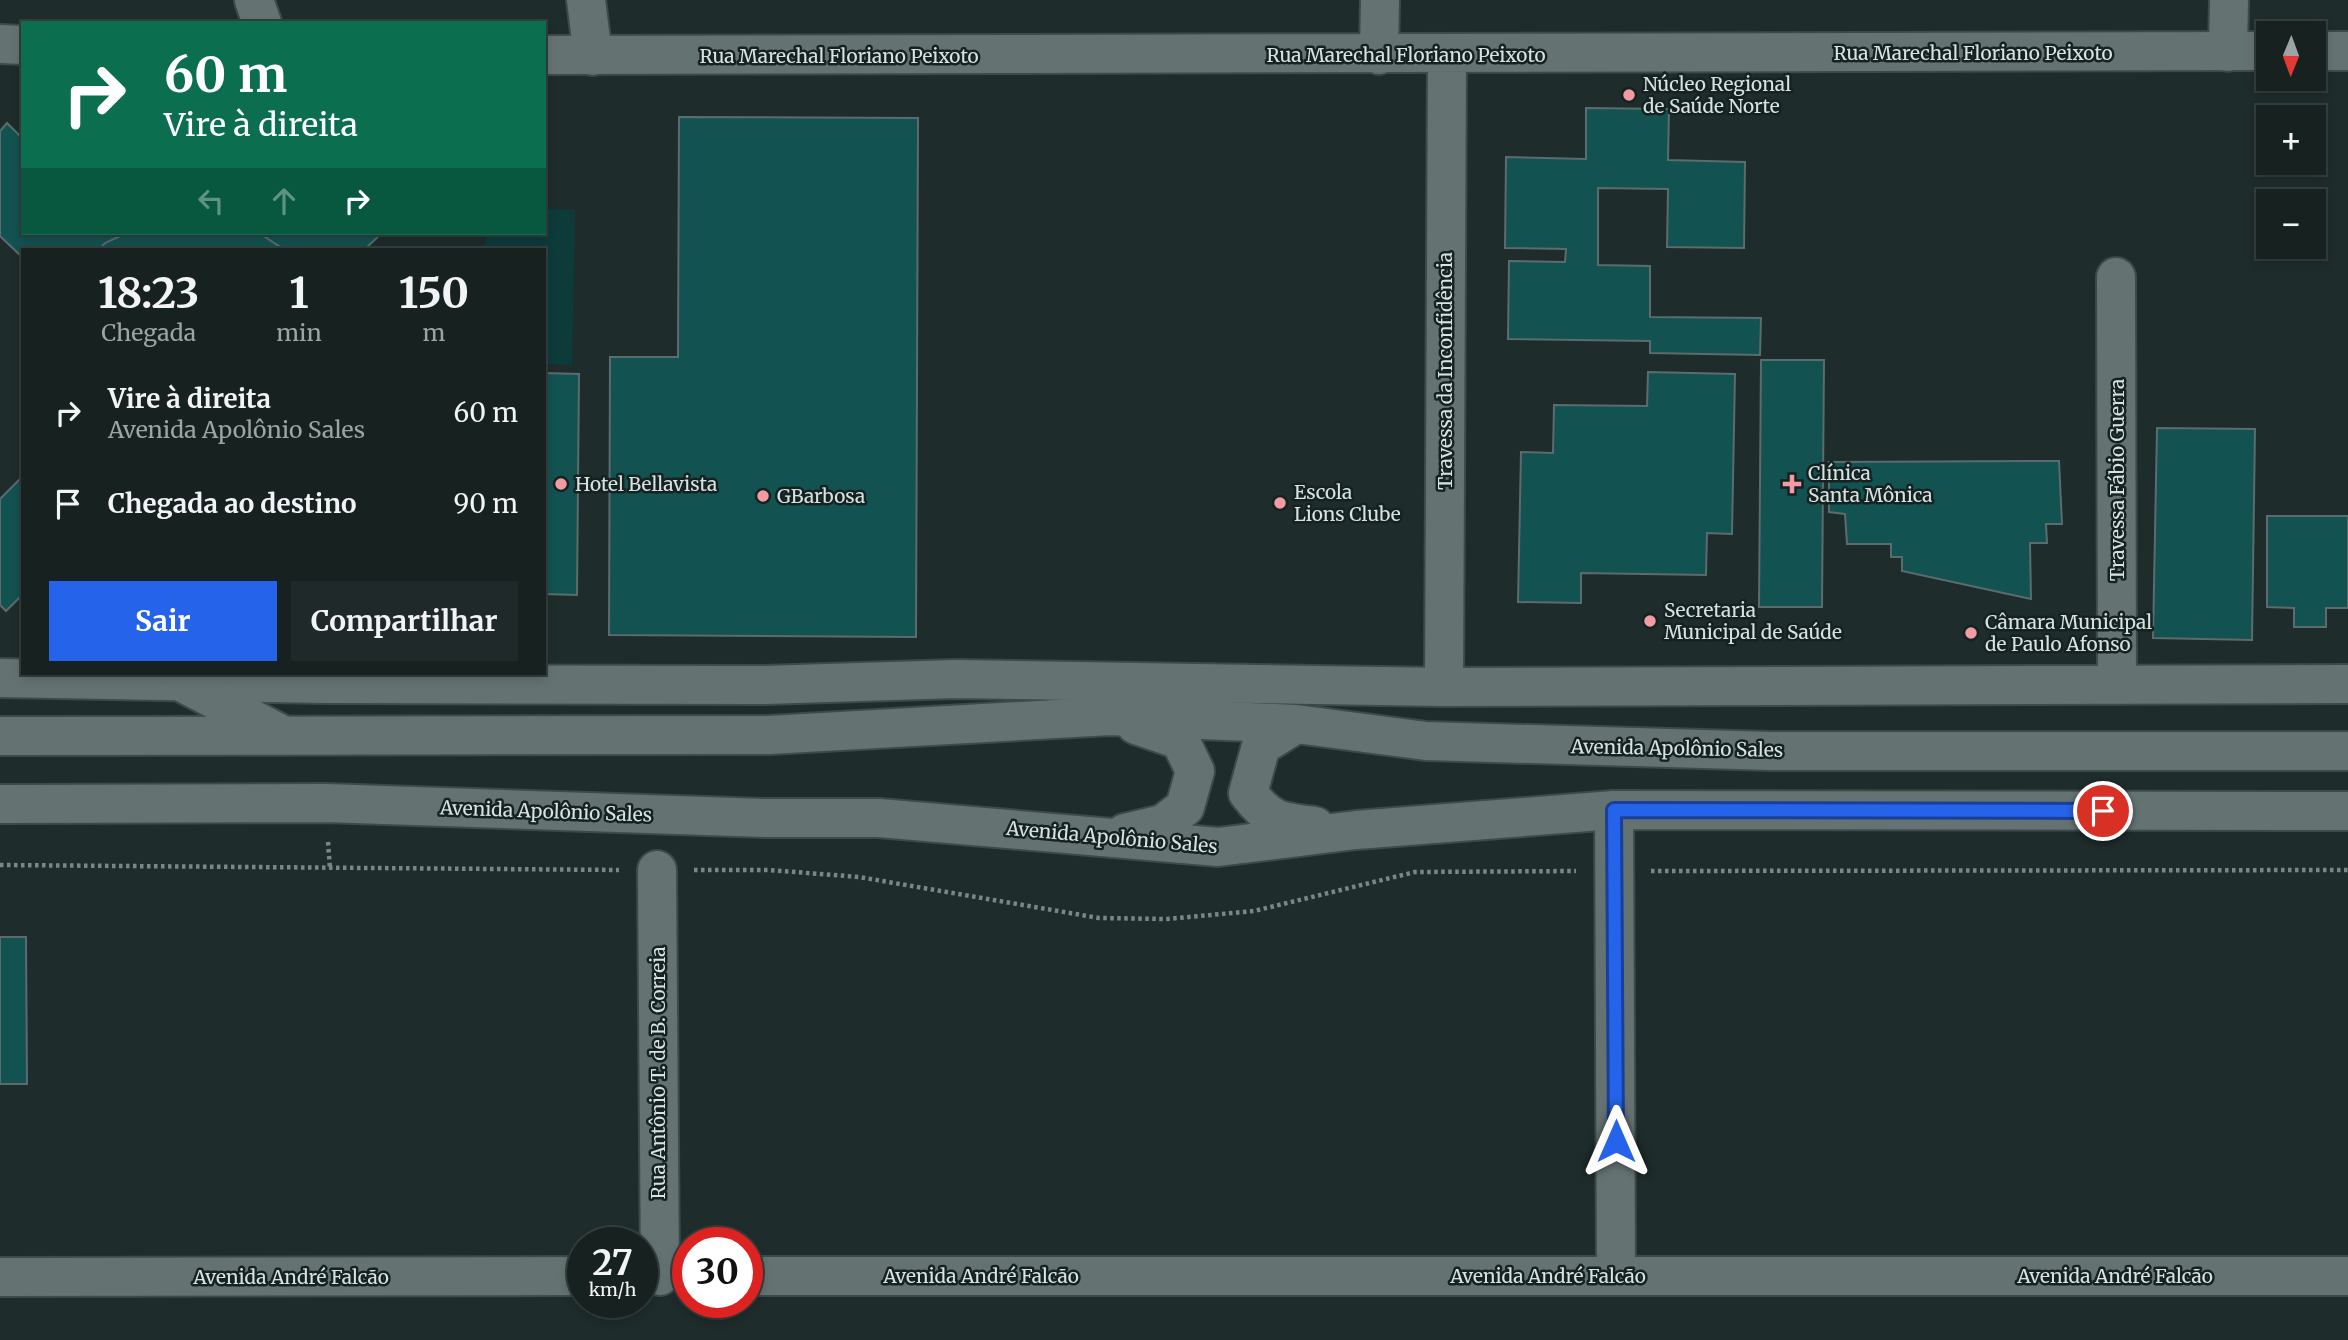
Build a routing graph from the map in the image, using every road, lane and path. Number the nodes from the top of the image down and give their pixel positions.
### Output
1 (254, 0) edge
2 (586, 0) edge
3 (1380, 0) edge
4 (2229, 0) edge
5 (261, 21) edge
6 (0, 44) edge
7 (21, 45) edge
8 (2256, 51) edge
9 (2326, 51) edge
10 (2348, 51) edge
11 (2228, 52) junction
12 (546, 55) edge
13 (1379, 55) junction
14 (1447, 55) junction
15 (593, 56) junction
16 (2116, 277) dead end
17 (0, 678) edge
18 (956, 679) junction
19 (179, 681) junction
20 (2117, 683) junction
21 (2348, 684) edge
22 (1444, 687) junction
23 (1110, 716) junction
24 (961, 722) junction
25 (1296, 724) junction
26 (0, 736) edge
27 (286, 736) junction
28 (2348, 751) edge
29 (0, 804) edge
30 (1614, 810) junction
31 (2348, 811) edge
32 (1356, 830) junction
33 (1109, 836) junction
34 (657, 870) dead end
35 (567, 1276) edge
36 (663, 1276) edge
37 (763, 1276) edge
38 (1616, 1276) junction
39 (2348, 1276) edge
40 (0, 1277) edge

1 - 5 street
2 - 15 street
3 - 13 street
4 - 11 street
6 - 7 street
8 - 11 street, Rua Marechal Floriano Peixoto
9 - 10 street
11 - 14 street, Rua Marechal Floriano Peixoto
12 - 15 street, Rua Marechal Floriano Peixoto
13 - 14 street, Rua Marechal Floriano Peixoto
13 - 15 street, Rua Marechal Floriano Peixoto
14 - 22 street, Travessa da Inconfidência
16 - 20 street, Travessa Fábio Guerra
17 - 19 street
18 - 19 street
18 - 22 street
18 - 24 street
19 - 27 street
20 - 21 street
20 - 22 street
23 - 24 street, Avenida Apolônio Sales
23 - 25 street, Avenida Apolônio Sales
23 - 33 street
24 - 27 street, Avenida Apolônio Sales
25 - 28 street, Avenida Apolônio Sales
25 - 32 street
26 - 27 street, Avenida Apolônio Sales
29 - 33 street, Avenida Apolônio Sales
30 - 31 street, Avenida Apolônio Sales
30 - 32 street, Avenida Apolônio Sales
30 - 38 street
32 - 33 street, Avenida Apolônio Sales
34 - 36 street, Rua Antônio T. de B. Correia
35 - 40 street, Avenida André Falcão
37 - 38 street, Avenida André Falcão
38 - 39 street, Avenida André Falcão

